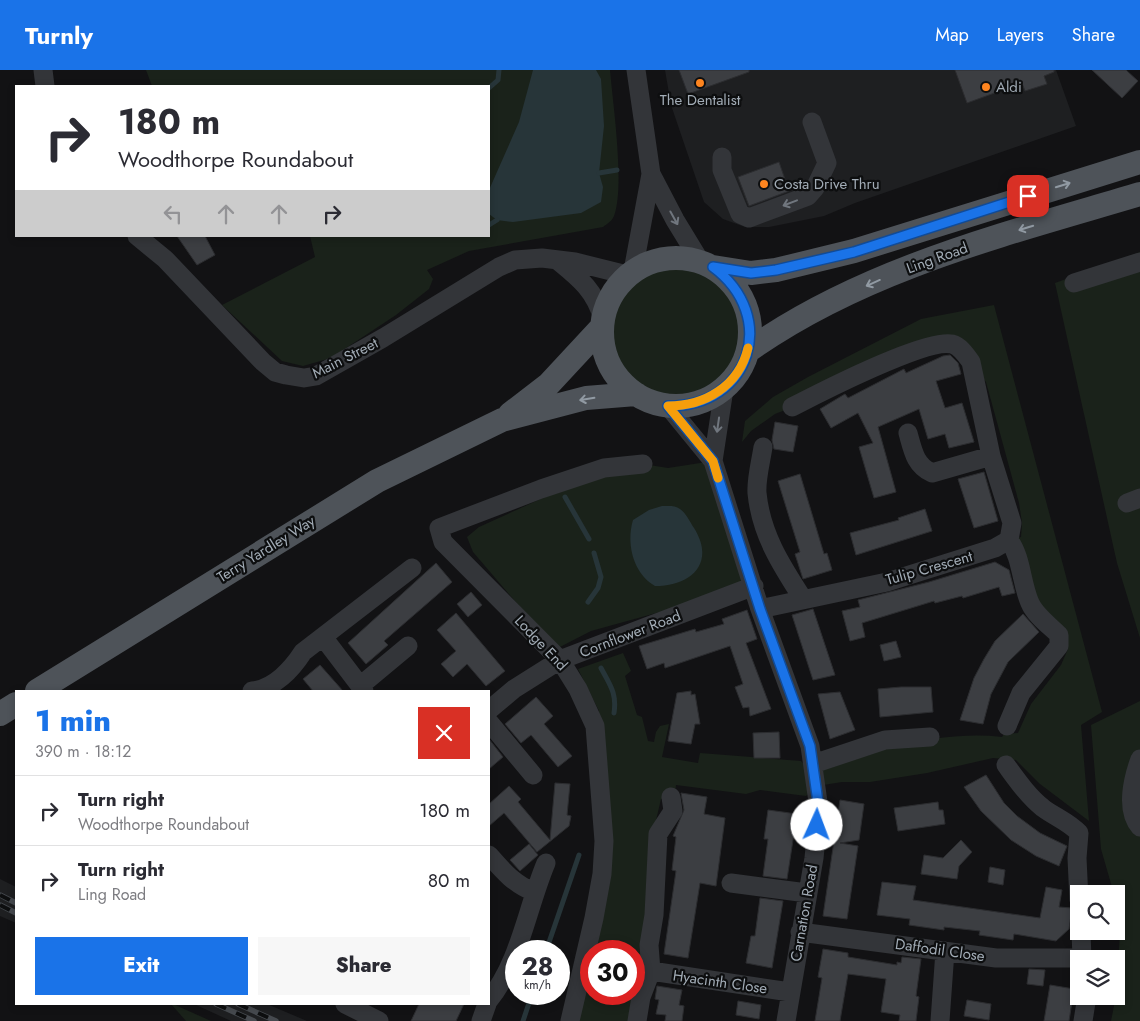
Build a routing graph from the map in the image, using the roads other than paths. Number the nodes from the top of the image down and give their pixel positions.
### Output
1 (43, 70) edge
2 (636, 70) edge
3 (45, 85) edge
4 (812, 122) dead end
5 (722, 157) dead end
6 (1140, 162) edge
7 (652, 174) junction
8 (1140, 194) edge
9 (138, 237) edge
10 (557, 259) junction
11 (1140, 262) edge
12 (706, 264) junction
13 (630, 273) junction
14 (1074, 283) dead end
15 (602, 323) junction
16 (748, 351) junction
17 (724, 389) junction
18 (636, 394) junction
19 (668, 406) junction
20 (792, 407) dead end
21 (502, 420) junction
22 (908, 433) dead end
23 (763, 447) dead end
24 (991, 456) junction
25 (713, 461) junction
26 (643, 464) dead end
27 (1009, 540) junction
28 (412, 568) dead end
29 (754, 586) junction
30 (803, 599) junction
31 (760, 609) junction
32 (323, 637) junction
33 (408, 646) dead end
34 (560, 660) junction
35 (362, 689) edge
36 (39, 690) edge
37 (255, 690) edge
38 (15, 705) edge
39 (490, 709) edge
40 (0, 714) edge
41 (490, 723) edge
42 (1008, 726) dead end
43 (930, 737) dead end
44 (1140, 759) edge
45 (813, 764) junction
46 (1006, 765) dead end
47 (533, 775) dead end
48 (671, 797) dead end
49 (1140, 826) edge
50 (490, 856) edge
51 (546, 863) dead end
52 (732, 883) dead end
53 (1078, 885) edge
54 (534, 892) junction
55 (807, 893) junction
56 (800, 932) junction
57 (945, 951) junction
58 (1070, 959) edge
59 (651, 971) junction
60 (790, 992) junction
61 (490, 999) edge
62 (487, 1005) edge
63 (1086, 1005) edge
64 (352, 1007) edge
65 (379, 1021) edge
66 (481, 1021) edge
67 (570, 1021) edge
68 (638, 1021) edge
69 (786, 1021) edge
70 (940, 1021) edge
71 (1083, 1021) edge

1 - 3 street
2 - 7 street
4 -> 5 street
12 -> 6 main road, Ling Road
7 -> 12 street
7 - 13 street
8 -> 16 main road, Ling Road
9 - 10 street, Main Street
10 - 13 street, Main Street
10 - 15 street
11 - 14 street
12 - 13 main road
12 - 16 main road
13 - 15 main road
15 - 18 main road
15 - 21 main road, Terry Yardley Way
16 - 17 main road
17 - 19 main road
17 -> 25 street, Carnation Road
18 - 19 main road
18 -> 21 main road, Terry Yardley Way
19 - 25 street, Carnation Road
20 - 24 street
21 - 36 main road, Terry Yardley Way
22 - 24 street
23 - 30 street
24 - 27 street
25 - 29 street, Carnation Road
26 - 34 street, Lodge End
27 - 30 street, Tulip Crescent
27 - 42 street
28 - 32 street
29 - 31 street, Carnation Road
29 - 34 street, Cornflower Road
30 - 31 street, Tulip Crescent
31 - 45 street, Carnation Road
32 - 35 street
32 - 37 street
33 - 35 street
34 - 39 street, Cornflower Road
34 - 67 street, Lodge End
38 - 40 main road
41 - 47 street
43 - 45 street
44 - 49 street
45 - 55 street, Carnation Road
46 - 53 street
48 - 59 street, Hyacinth Close
50 - 54 street
51 - 54 street
52 - 55 street
54 - 61 street
55 - 56 street, Carnation Road
56 - 57 street, Daffodil Close
56 - 60 street, Carnation Road
57 - 58 street, Daffodil Close
57 - 70 street
59 - 60 street, Hyacinth Close
59 - 68 street, Hyacinth Close
60 - 69 street, Carnation Road
62 - 66 street
63 - 71 street
64 - 65 street

